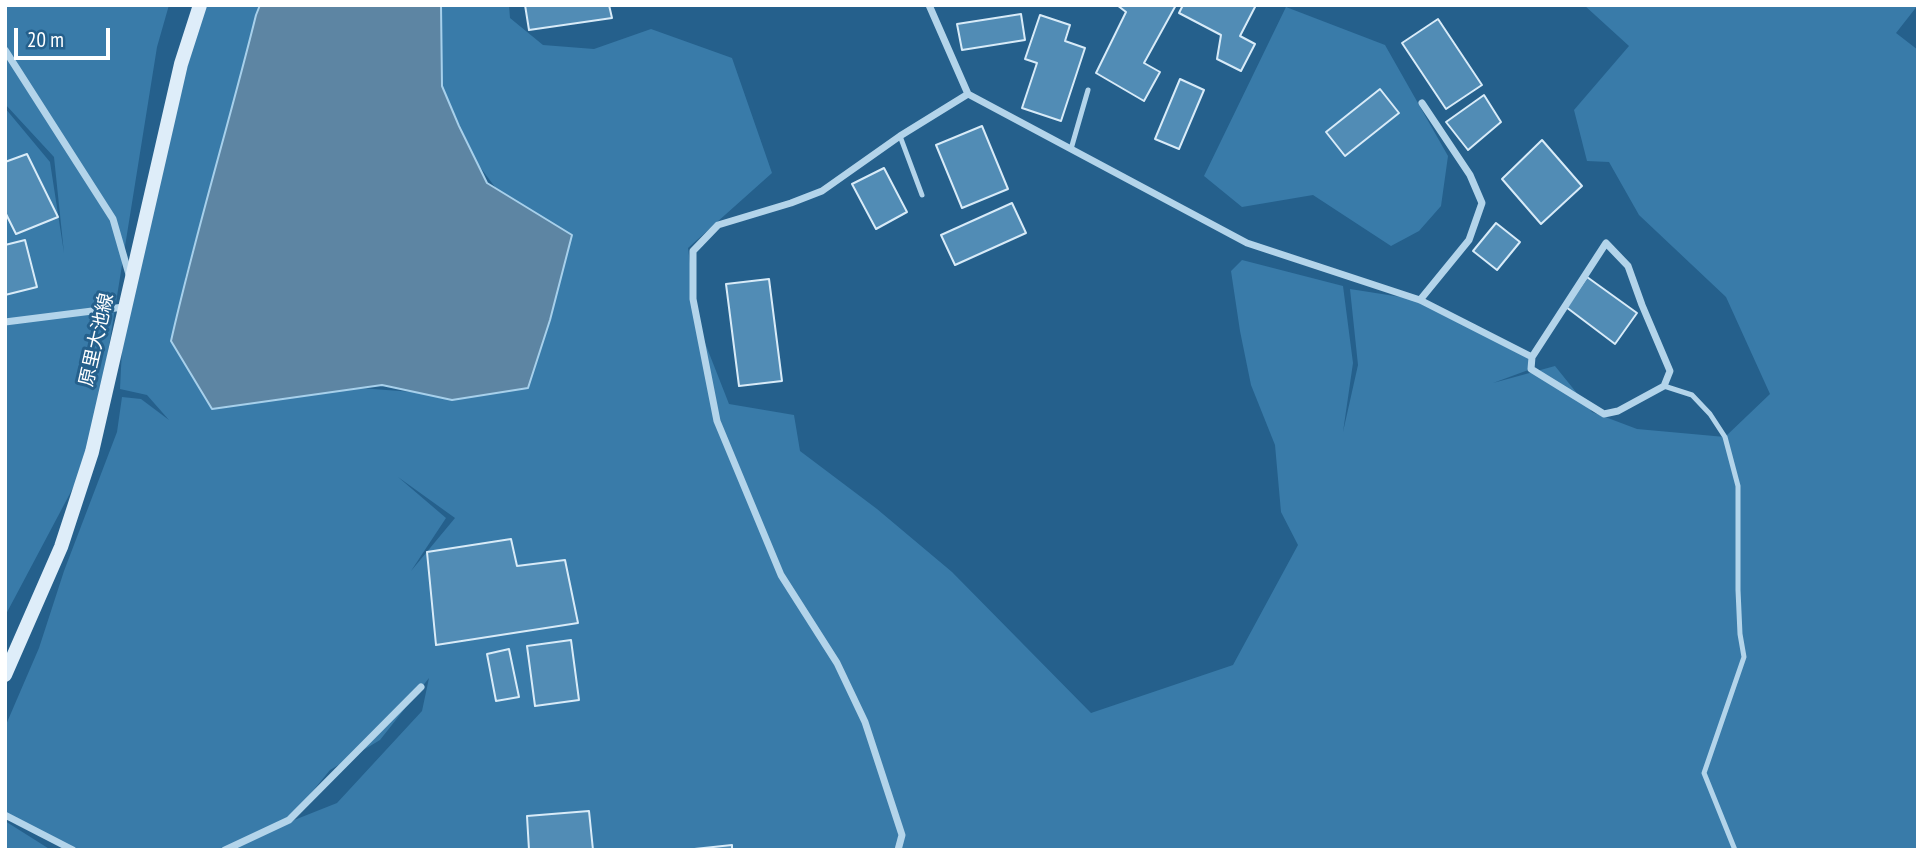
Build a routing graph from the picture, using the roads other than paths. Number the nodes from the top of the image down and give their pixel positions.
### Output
1 (200, 5) edge
2 (929, 5) edge
3 (5, 50) edge
4 (1088, 90) dead end
5 (968, 94) junction
6 (1422, 103) dead end
7 (900, 136) junction
8 (1071, 149) junction
9 (922, 195) dead end
10 (130, 281) junction
11 (1420, 300) junction
12 (124, 307) junction
13 (5, 322) edge
14 (1532, 357) junction
15 (1664, 386) junction
16 (5, 675) edge
17 (421, 687) dead end
18 (5, 815) edge
19 (73, 850) edge
20 (225, 850) edge
21 (898, 850) edge
22 (1735, 850) edge

1 - 10 main road, 原里大池線
2 - 5 street
3 - 10 street
4 - 8 lane
5 - 7 street
5 - 8 street
6 - 11 street
7 - 9 lane
7 - 21 street
8 - 11 street
10 - 12 main road, 原里大池線
11 - 14 street
12 - 13 street
12 - 16 main road, 原里大池線
14 - 15 street
14 - 15 street
15 - 22 lane
17 - 20 street
18 - 19 street

